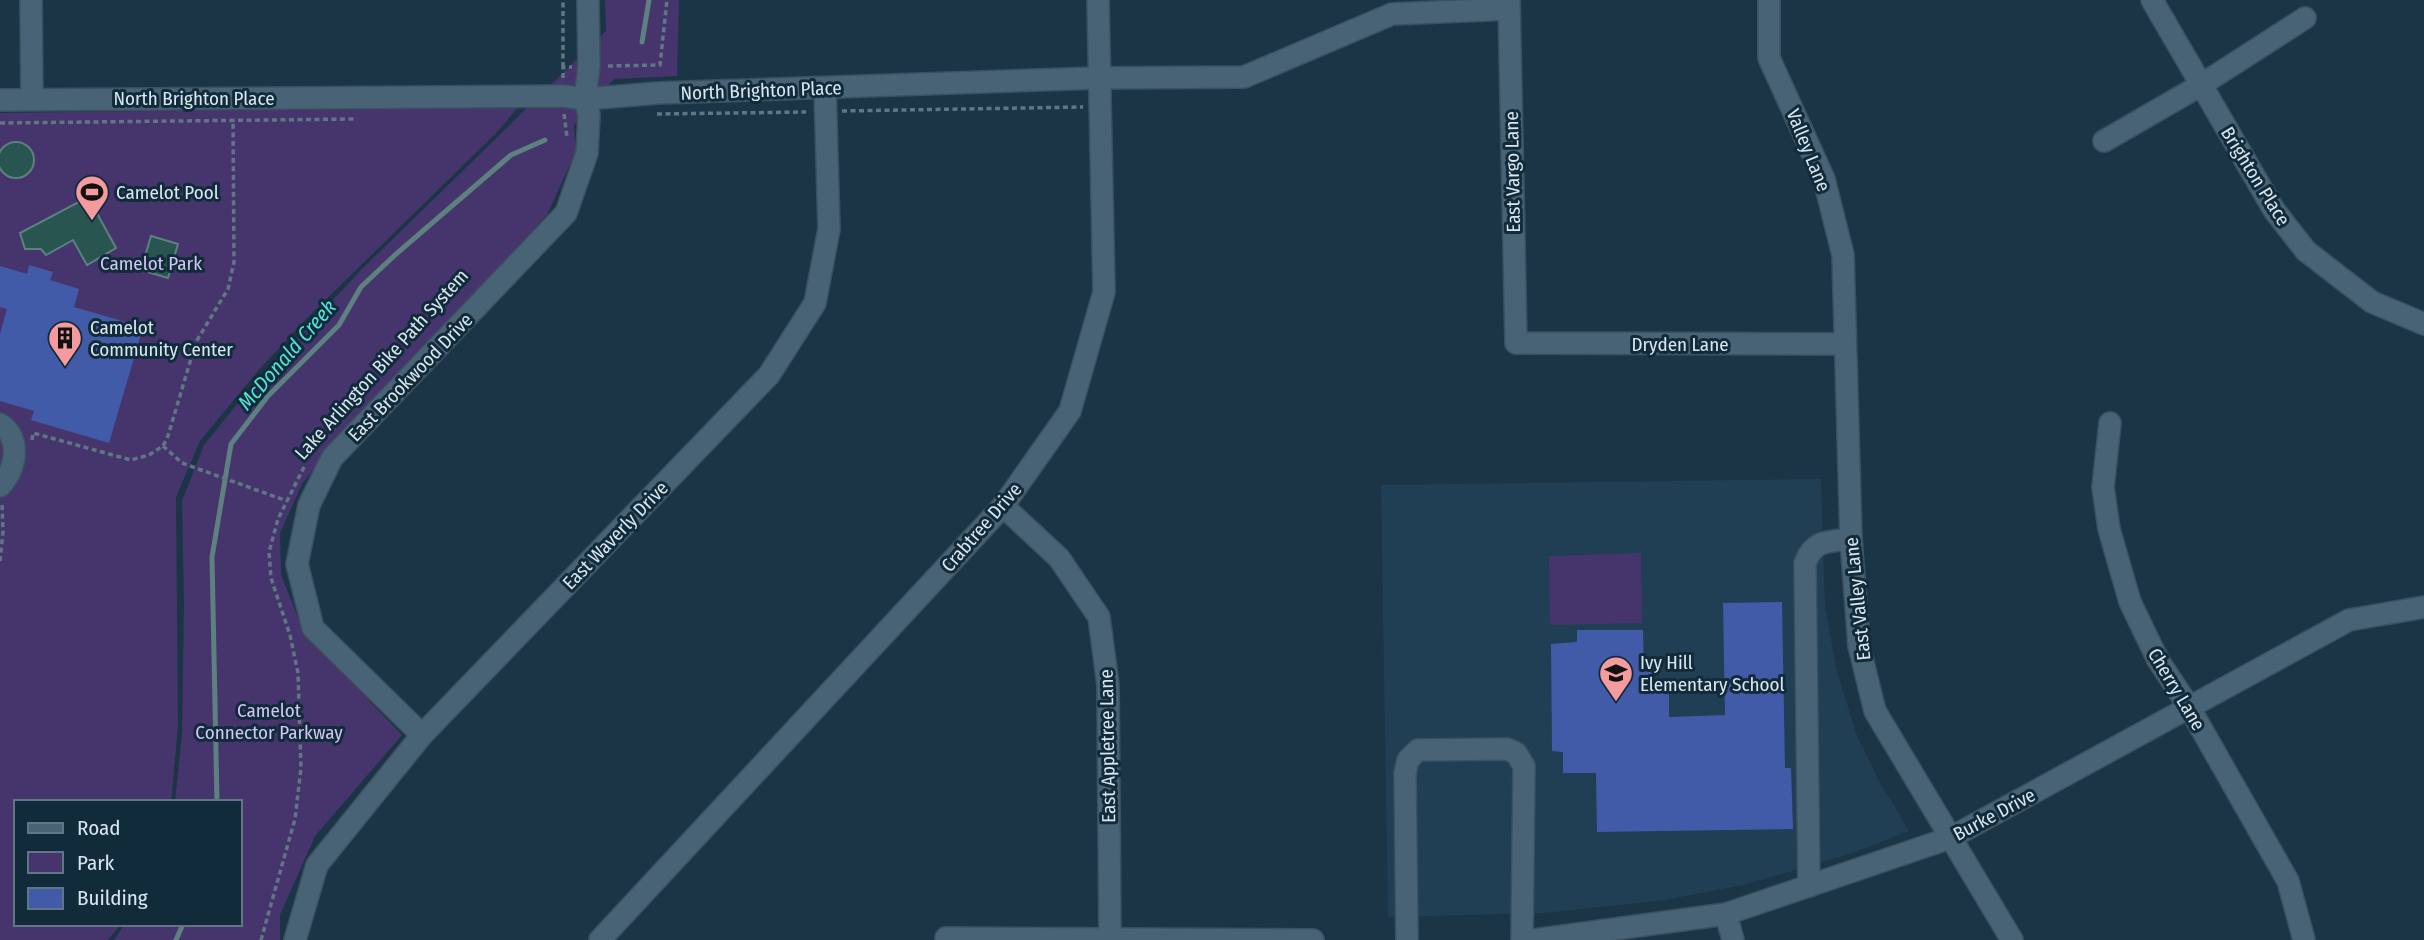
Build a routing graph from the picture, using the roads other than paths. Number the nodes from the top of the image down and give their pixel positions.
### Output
1 (31, 0) edge
2 (588, 0) edge
3 (1098, 0) edge
4 (1769, 0) edge
5 (2152, 0) edge
6 (1509, 4) edge
7 (2305, 18) dead end
8 (1098, 78) junction
9 (2201, 85) junction
10 (825, 88) junction
11 (32, 99) junction
12 (585, 99) junction
13 (0, 100) edge
14 (2104, 141) dead end
15 (2424, 324) edge
16 (1516, 343) joint
17 (1844, 344) junction
18 (2110, 423) dead end
19 (0, 424) edge
20 (1, 492) edge
21 (1003, 506) junction
22 (1850, 539) junction
23 (2424, 607) edge
24 (2189, 707) junction
25 (422, 735) junction
26 (1950, 838) junction
27 (1809, 886) junction
28 (1726, 914) junction
29 (946, 938) edge
30 (1110, 939) edge
31 (295, 940) edge
32 (600, 940) edge
33 (1313, 940) edge
34 (1407, 940) edge
35 (1522, 940) edge
36 (1534, 940) edge
37 (1733, 940) edge
38 (2012, 940) edge
39 (2304, 940) edge

1 - 11 street
2 - 12 street, East Brookwood Drive
3 - 8 street, Crabtree Drive
4 - 17 street, Valley Lane
5 - 9 street
6 - 8 street, North Brighton Place
6 - 16 street, East Vargo Lane
7 - 9 street
8 - 10 street, North Brighton Place
8 - 21 street, Crabtree Drive
9 - 14 street
9 - 15 street, Brighton Place
10 - 12 street, North Brighton Place
10 - 25 street, East Waverly Drive
11 - 12 street, North Brighton Place
11 - 13 street, North Brighton Place
12 - 25 street, East Brookwood Drive
16 - 17 street, Dryden Lane
17 - 22 street, East Valley Lane
18 - 24 street, Cherry Lane
19 - 20 street
21 - 30 street, East Appletree Lane
21 - 32 street, Crabtree Drive
22 - 26 street, East Valley Lane
22 - 27 street
23 - 24 street, Burke Drive
24 - 26 street, Burke Drive
24 - 39 street, Cherry Lane
25 - 31 street, East Waverly Drive
26 - 27 street, Burke Drive
26 - 38 street, East Valley Lane
27 - 28 street, Burke Drive
28 - 36 street, Burke Drive
28 - 37 street
29 - 30 street
30 - 33 street
34 - 35 street

